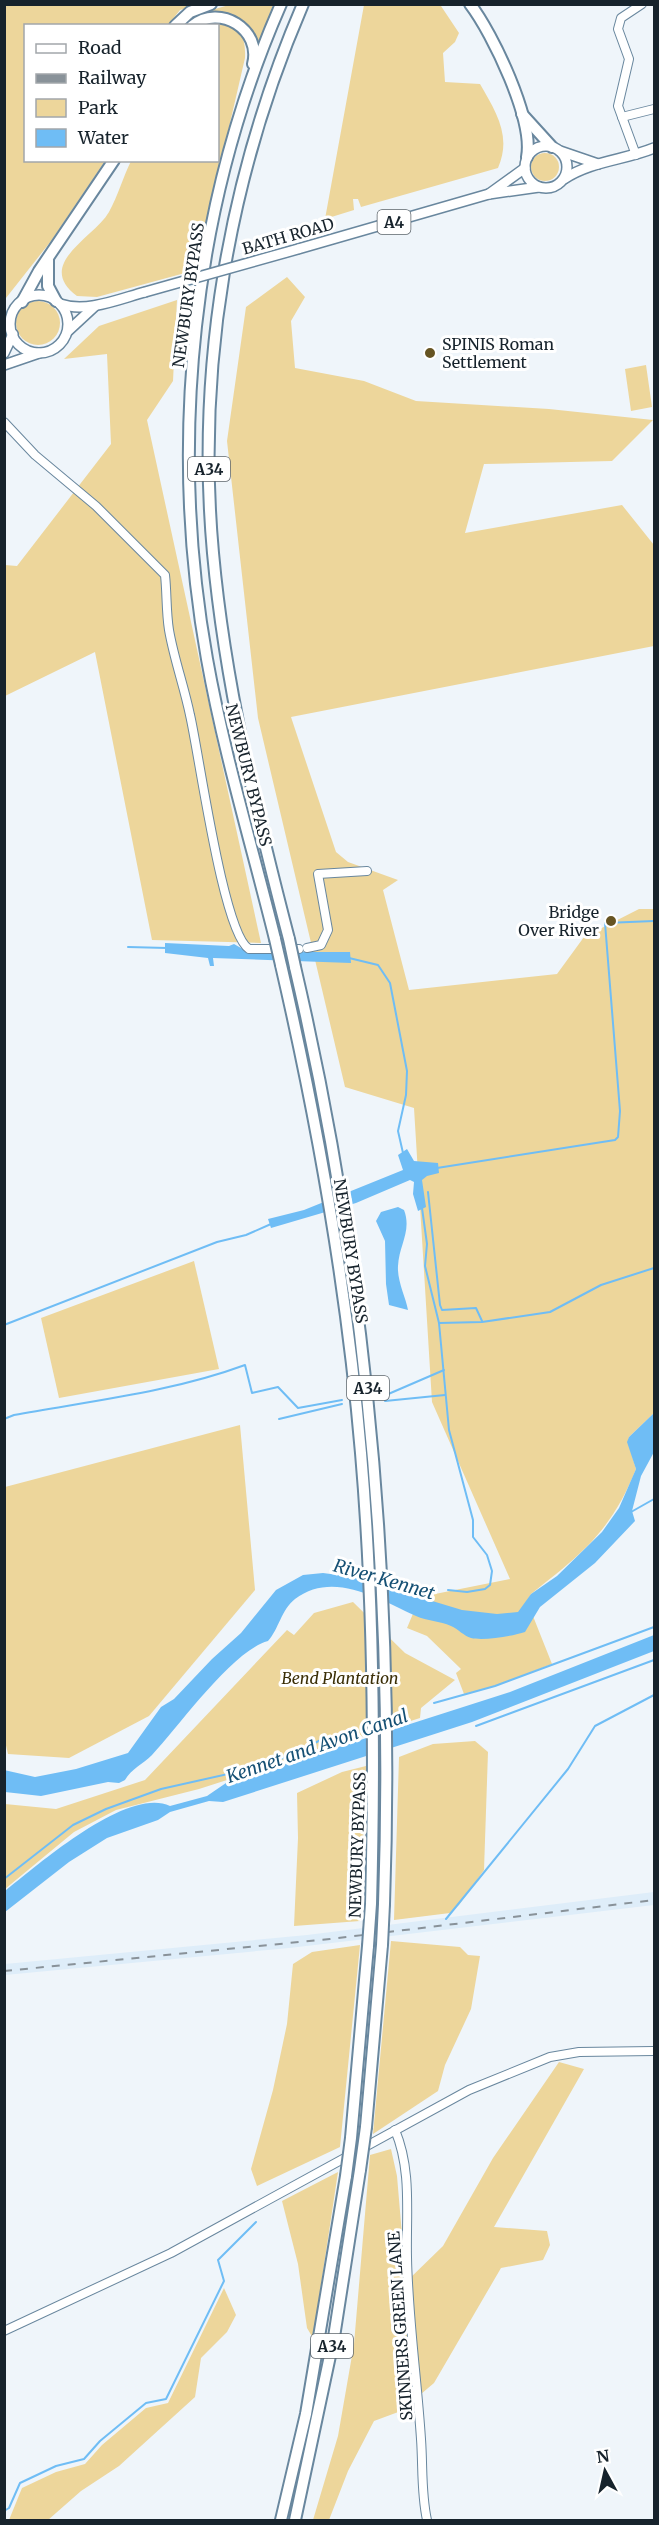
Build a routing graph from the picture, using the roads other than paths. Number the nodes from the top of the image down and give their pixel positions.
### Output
1 (211, 4) edge
2 (281, 4) edge
3 (303, 4) edge
4 (309, 4) edge
5 (470, 4) edge
6 (642, 4) edge
7 (177, 24) edge
8 (195, 24) edge
9 (282, 57) junction
10 (243, 106) junction
11 (654, 109) edge
12 (522, 113) junction
13 (622, 117) junction
14 (555, 148) junction
15 (654, 148) edge
16 (636, 155) junction
17 (113, 162) edge
18 (526, 162) junction
19 (597, 164) junction
20 (562, 180) junction
21 (539, 186) junction
22 (489, 194) junction
23 (48, 260) junction
24 (21, 302) junction
25 (58, 302) junction
26 (95, 306) junction
27 (4, 309) edge
28 (10, 330) edge
29 (66, 334) junction
30 (44, 352) junction
31 (4, 353) edge
32 (4, 365) edge
33 (4, 422) edge
34 (367, 871) dead end
35 (654, 2051) edge
36 (395, 2130) junction
37 (4, 2331) edge
38 (281, 2520) edge
39 (295, 2520) edge
40 (428, 2520) edge

1 - 7 highway
2 - 10 highway, NEWBURY BYPASS / A34
3 - 9 highway, NEWBURY BYPASS / A34
4 - 9 highway
5 - 12 highway
6 - 13 street
8 - 10 highway
9 - 39 highway, NEWBURY BYPASS / A34, bridge
10 - 38 highway, NEWBURY BYPASS / A34, bridge
11 - 13 street
12 - 14 highway
12 - 18 highway
13 - 16 street
14 - 18 main road
14 - 19 main road
14 - 20 main road
15 - 16 main road
16 - 19 main road
17 - 23 highway
18 - 21 main road
18 - 22 main road, BATH ROAD / A4
19 - 20 main road
20 - 21 main road
21 - 22 main road, BATH ROAD / A4
22 - 26 main road, BATH ROAD / A4, bridge
23 - 24 highway
23 - 25 highway
24 - 25 main road
24 - 27 main road
24 - 28 main road
25 - 26 main road, BATH ROAD / A4
25 - 29 main road
26 - 29 main road, BATH ROAD / A4
28 - 30 main road
28 - 31 main road
29 - 30 main road
30 - 32 main road
33 - 34 street
35 - 36 street
36 - 37 street
36 - 40 street, SKINNERS GREEN LANE

